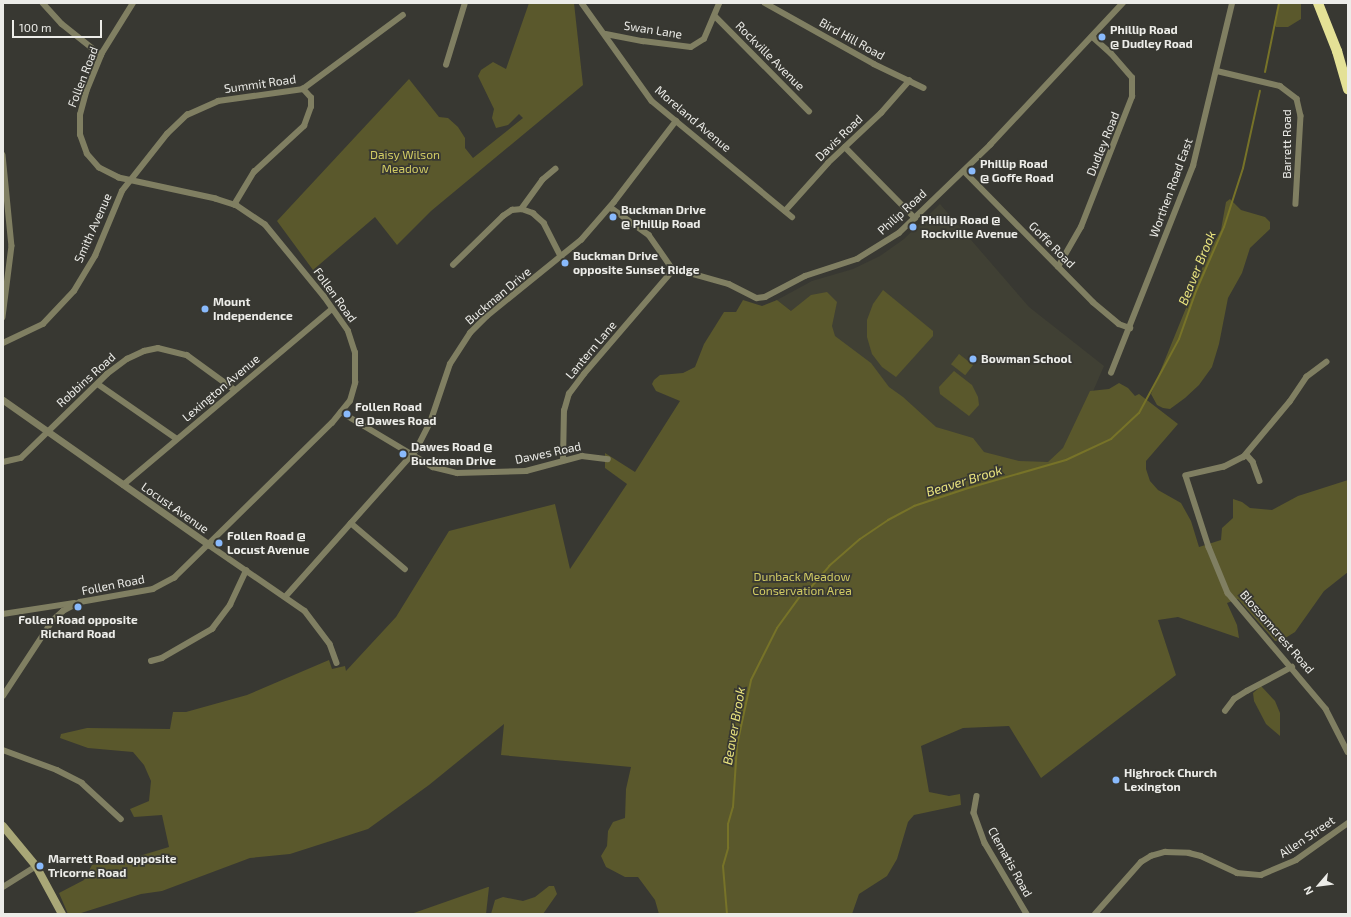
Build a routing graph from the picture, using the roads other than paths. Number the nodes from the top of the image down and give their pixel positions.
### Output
1 (43, 3) edge
2 (133, 3) edge
3 (465, 3) edge
4 (719, 3) edge
5 (765, 3) edge
6 (1123, 3) edge
7 (1232, 3) edge
8 (1318, 3) edge
9 (586, 4) edge
10 (403, 15) dead end
11 (715, 16) junction
12 (606, 34) junction
13 (1092, 37) junction
14 (101, 55) junction
15 (446, 66) dead end
16 (1217, 70) junction
17 (909, 81) junction
18 (924, 88) dead end
19 (303, 89) junction
20 (1348, 89) edge
21 (809, 111) dead end
22 (676, 121) junction
23 (845, 147) junction
24 (3, 155) edge
25 (556, 169) dead end
26 (964, 171) junction
27 (130, 181) junction
28 (8, 203) junction
29 (1296, 204) dead end
30 (234, 205) junction
31 (3, 207) edge
32 (610, 207) junction
33 (522, 208) junction
34 (785, 211) junction
35 (792, 217) dead end
36 (915, 218) junction
37 (562, 258) junction
38 (453, 265) dead end
39 (1058, 267) junction
40 (674, 269) junction
41 (332, 308) junction
42 (3, 317) edge
43 (1130, 328) junction
44 (3, 343) edge
45 (1327, 362) dead end
46 (1111, 373) dead end
47 (98, 384) junction
48 (235, 390) junction
49 (3, 400) edge
50 (341, 412) junction
51 (47, 430) junction
52 (177, 439) junction
53 (412, 454) junction
54 (1247, 455) junction
55 (608, 459) dead end
56 (563, 461) junction
57 (3, 462) edge
58 (1260, 481) dead end
59 (123, 484) junction
60 (351, 524) junction
61 (209, 545) junction
62 (405, 569) dead end
63 (246, 570) junction
64 (286, 596) junction
65 (80, 602) junction
66 (3, 614) edge
67 (150, 661) dead end
68 (337, 663) dead end
69 (1292, 668) junction
70 (3, 696) edge
71 (1225, 711) dead end
72 (3, 750) edge
73 (1348, 752) edge
74 (977, 796) dead end
75 (121, 819) dead end
76 (1348, 823) edge
77 (3, 826) edge
78 (36, 866) junction
79 (3, 887) edge
80 (62, 914) edge
81 (1027, 914) edge
82 (1095, 914) edge

1 - 14 street
2 - 14 street, Follen Road
3 - 15 street
4 - 11 street, Swan Lane
5 - 17 street, Bird Hill Road
6 - 13 street, Philip Road
7 - 16 street, Worthen Road East
8 - 20 highway
9 - 12 street, Moreland Avenue
10 - 19 street, Summit Road
11 - 12 street, Swan Lane
11 - 21 street, Rockville Avenue
12 - 22 street, Moreland Avenue
13 - 26 street, Philip Road
13 - 39 street, Dudley Road
14 - 27 street, Follen Road
16 - 29 street, Barrett Road
16 - 43 street, Worthen Road East
17 - 18 street, Bird Hill Road
17 - 23 street, Davis Road
19 - 27 street, Summit Road
19 - 30 street
22 - 32 street, Buckman Drive
22 - 34 street, Moreland Avenue
23 - 34 street, Davis Road
23 - 36 street
24 - 28 street
25 - 33 street
26 - 36 street, Philip Road
26 - 39 street, Goffe Road
27 - 30 street, Follen Road
27 - 44 street, Smith Avenue
28 - 31 street
28 - 42 street
30 - 41 street, Follen Road
32 - 37 street, Buckman Drive
32 - 40 street
33 - 37 street
33 - 38 street
34 - 35 street, Moreland Avenue
36 - 40 street, Philip Road
37 - 53 street, Buckman Drive
39 - 43 street, Goffe Road
40 - 56 street, Lantern Lane
41 - 48 street, Lexington Avenue
41 - 50 street, Follen Road
43 - 46 street, Worthen Road East
45 - 54 street
47 - 48 street, Robbins Road
47 - 51 street, Robbins Road
47 - 52 street
48 - 52 street, Lexington Avenue
49 - 51 street, Locust Avenue
50 - 53 street, Dawes Road
50 - 61 street, Follen Road
51 - 57 street, Robbins Road
51 - 59 street, Locust Avenue
52 - 59 street, Lexington Avenue
53 - 56 street, Dawes Road
53 - 60 street, Buckman Drive
54 - 58 street
54 - 69 street, Blossomcrest Road
55 - 56 street, Dawes Road
59 - 61 street, Locust Avenue
60 - 62 street
60 - 64 street, Buckman Drive
61 - 63 street, Locust Avenue
61 - 65 street, Follen Road
63 - 64 street, Locust Avenue
63 - 67 street
64 - 68 street, Locust Avenue
65 - 66 street
65 - 70 street, Follen Road
69 - 71 street
69 - 73 street, Blossomcrest Road
72 - 75 street
74 - 81 street, Clematis Road
76 - 82 street, Allen Street
77 - 78 main road
78 - 79 street
78 - 80 main road

